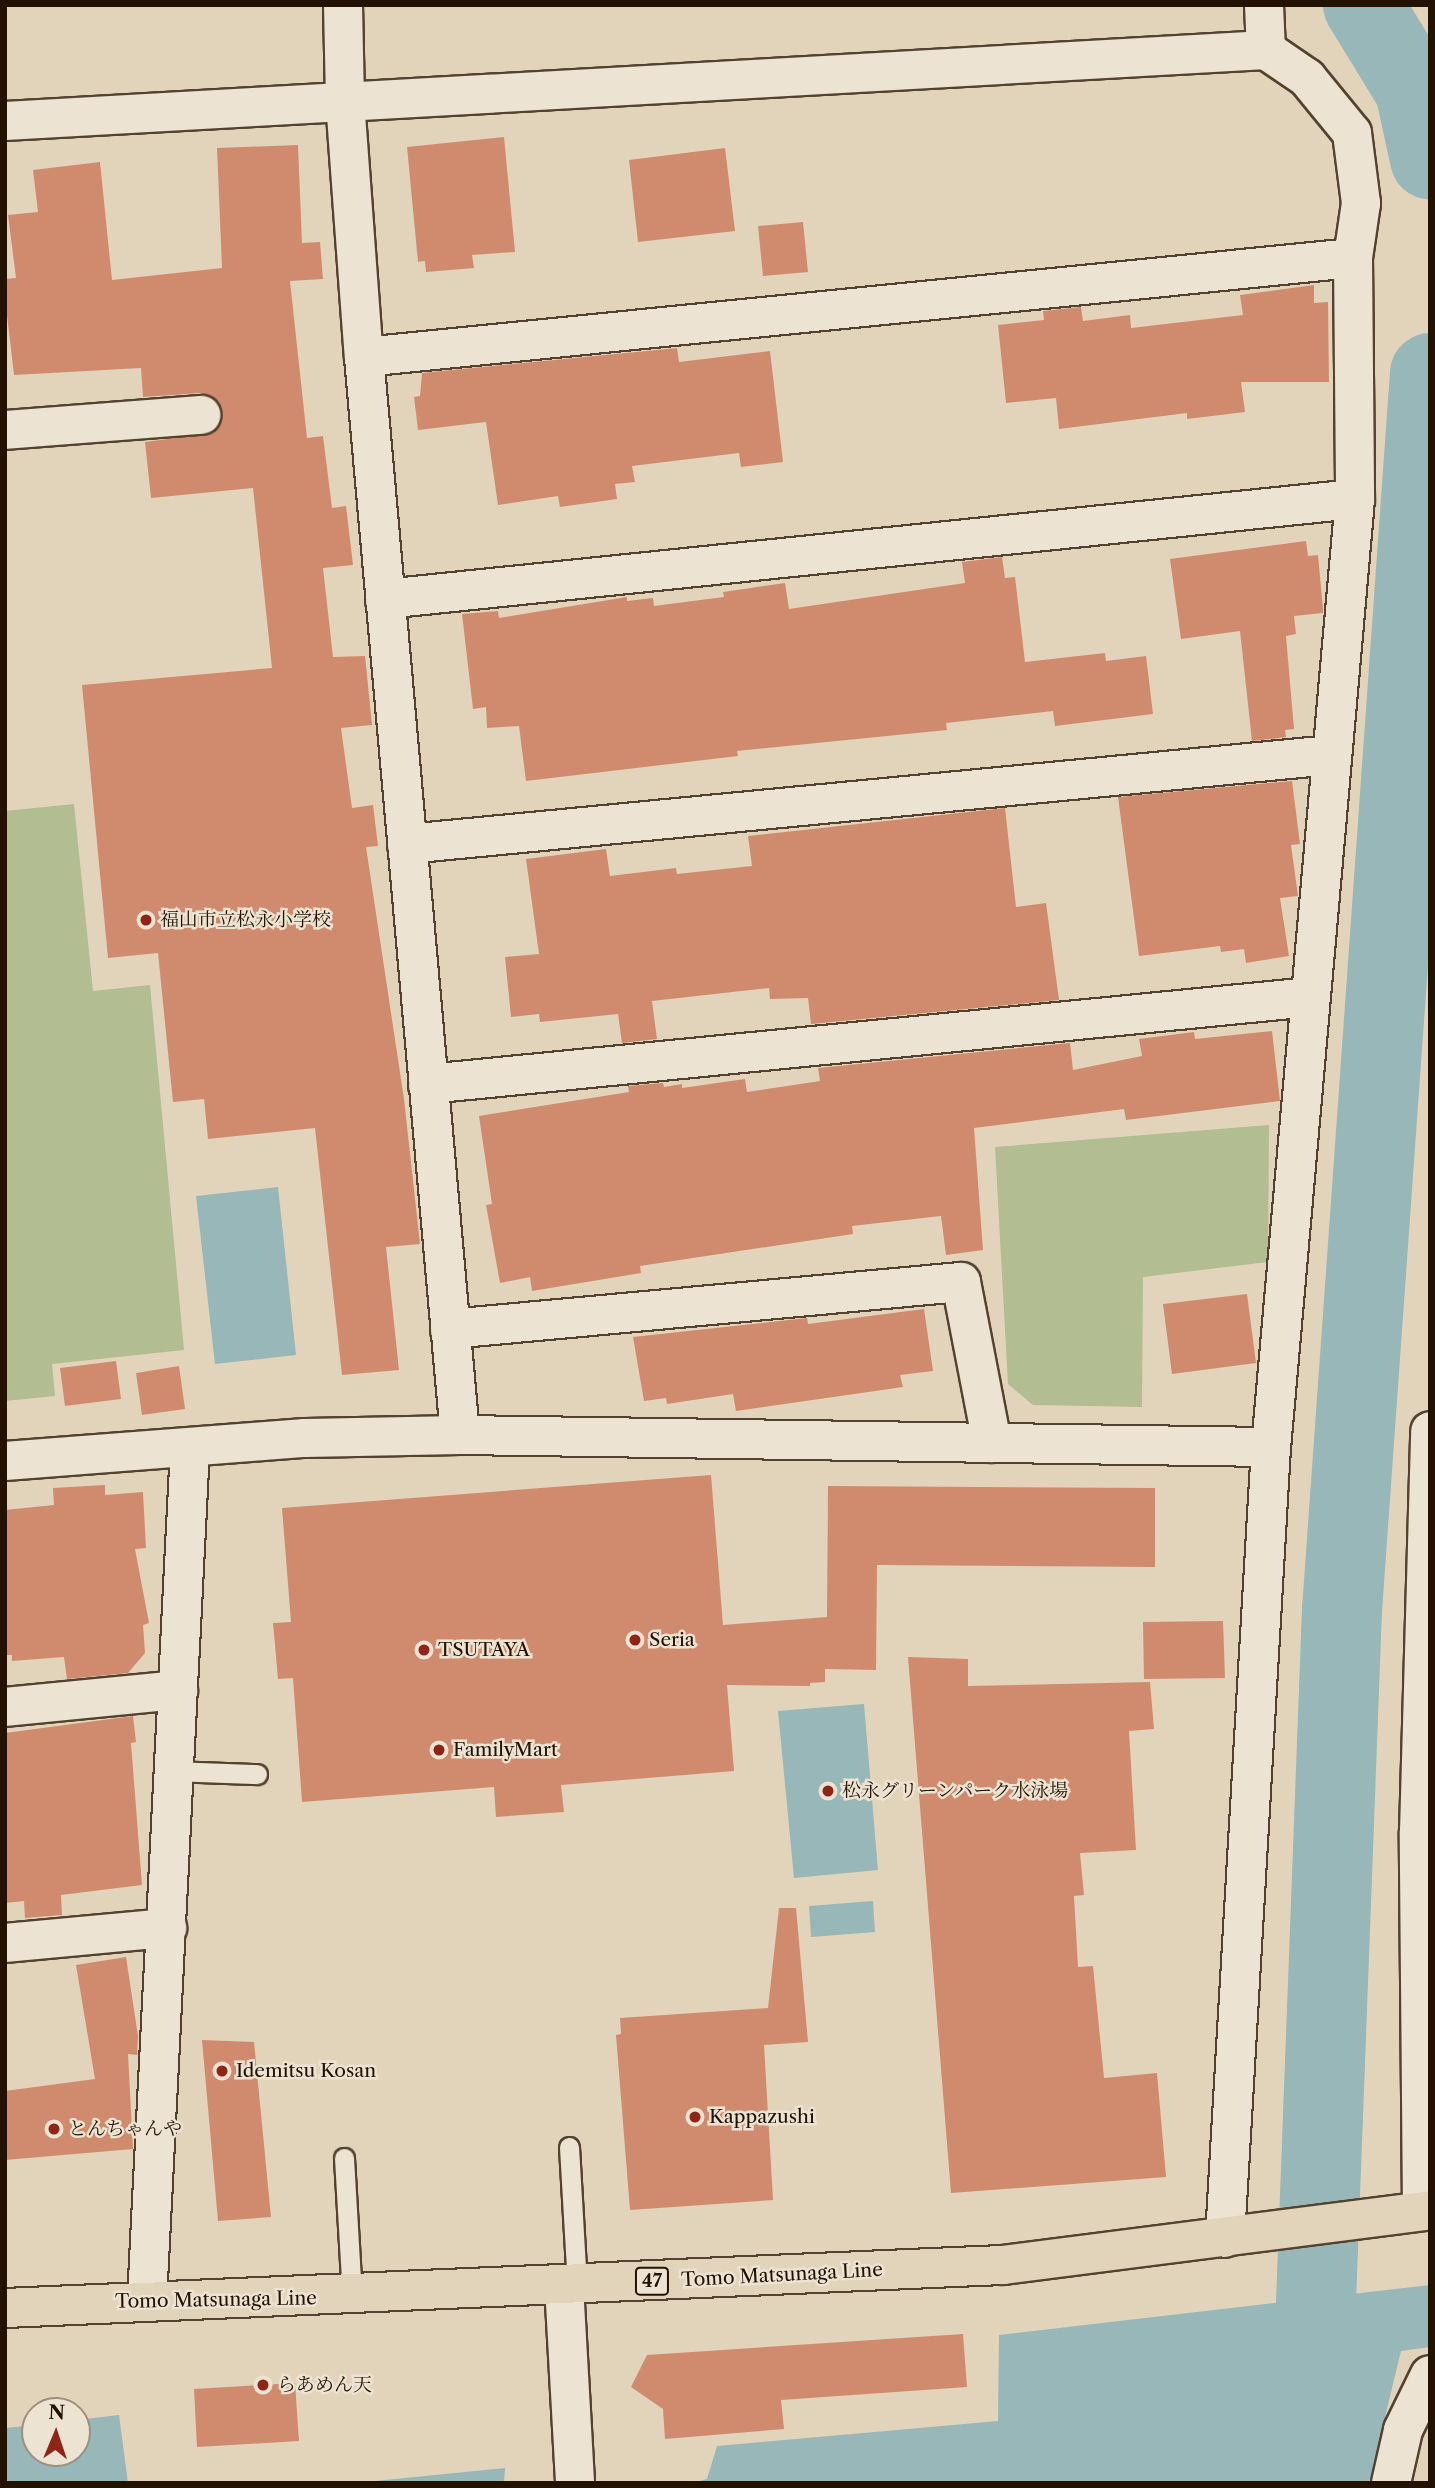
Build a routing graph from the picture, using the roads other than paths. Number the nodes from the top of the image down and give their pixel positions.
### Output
1 (343, 5) edge
2 (1264, 5) edge
3 (1266, 50) junction
4 (345, 100) junction
5 (5, 121) edge
6 (1353, 258) junction
7 (364, 357) junction
8 (201, 415) dead end
9 (5, 430) edge
10 (1355, 499) junction
11 (385, 599) junction
12 (1331, 755) junction
13 (407, 844) junction
14 (1310, 997) junction
15 (428, 1084) junction
16 (450, 1329) junction
17 (1430, 1431) edge
18 (460, 1435) junction
19 (992, 1443) junction
20 (190, 1447) junction
21 (1271, 1447) junction
22 (5, 1461) edge
23 (178, 1690) junction
24 (5, 1707) edge
25 (174, 1771) junction
26 (257, 1774) dead end
27 (1424, 1832) edge
28 (167, 1928) junction
29 (5, 1943) edge
30 (569, 2147) dead end
31 (344, 2158) dead end
32 (1415, 2212) edge
33 (1225, 2238) junction
34 (571, 2285) junction
35 (352, 2296) junction
36 (147, 2300) junction
37 (5, 2308) edge
38 (1430, 2375) edge
39 (575, 2483) edge
40 (1391, 2483) edge

1 - 4 street
2 - 3 street
3 - 4 street
3 - 6 street
4 - 5 street
4 - 7 street
6 - 7 street
6 - 10 street
7 - 11 street
8 - 9 street
10 - 11 street
10 - 12 street
11 - 13 street
12 - 13 street
12 - 14 street
13 - 15 street
14 - 15 street
14 - 21 street
15 - 16 street
16 - 18 street
16 - 19 street
17 - 27 street
18 - 19 street
18 - 20 street
19 - 21 street
20 - 22 street
20 - 23 street
21 - 33 street
23 - 24 street
23 - 25 street
25 - 26 lane
25 - 28 street
27 - 32 street
28 - 29 street
28 - 36 street
30 - 34 lane
31 - 35 lane
32 - 33 main road, Tomo Matsunaga Line / 47
33 - 34 main road, Tomo Matsunaga Line / 47
34 - 35 main road, Tomo Matsunaga Line / 47
34 - 39 street
35 - 36 main road, Tomo Matsunaga Line / 47
36 - 37 main road, Tomo Matsunaga Line / 47
38 - 40 street

